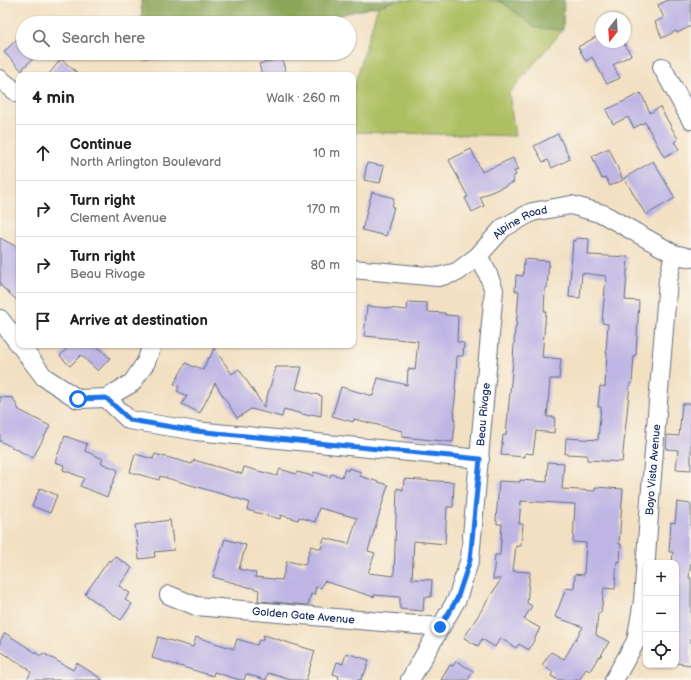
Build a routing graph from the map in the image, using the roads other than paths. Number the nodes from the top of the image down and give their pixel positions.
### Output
1 (662, 67) dead end
2 (0, 79) edge
3 (16, 92) edge
4 (691, 120) edge
5 (674, 254) junction
6 (478, 256) junction
7 (691, 258) edge
8 (356, 269) edge
9 (0, 319) edge
10 (16, 340) edge
11 (22, 348) edge
12 (151, 348) edge
13 (106, 398) junction
14 (480, 459) junction
15 (169, 596) dead end
16 (440, 627) junction
17 (410, 680) edge
18 (614, 680) edge

1 - 4 street
2 - 3 street
5 - 6 street, Alpine Road
5 - 7 street, Alpine Road
5 - 18 street, Bayo Vista Avenue
6 - 8 street, Alpine Road
6 - 14 street, Beau Rivage
9 - 10 street
11 - 13 street
12 - 13 street
13 - 14 street
14 - 16 street, Beau Rivage
15 - 16 street, Golden Gate Avenue
16 - 17 street, Beau Rivage

